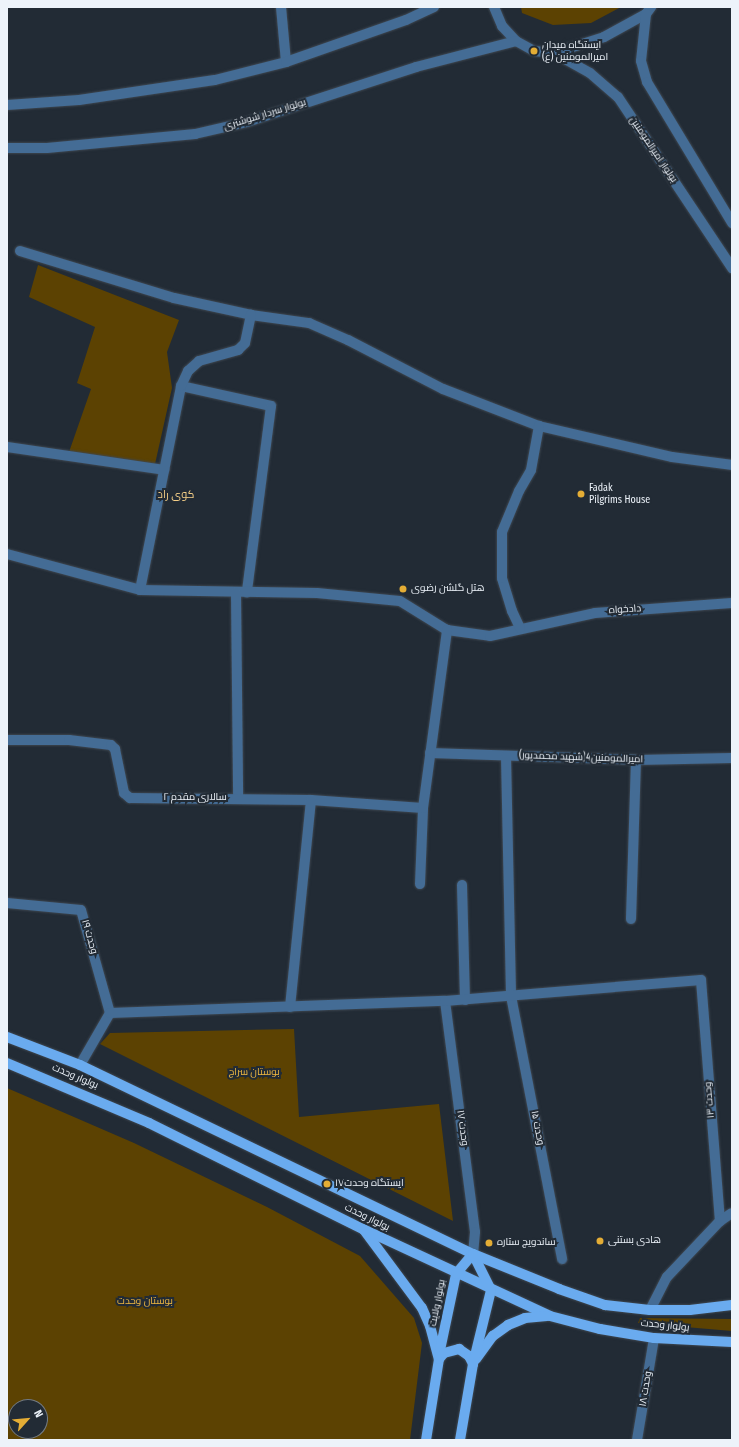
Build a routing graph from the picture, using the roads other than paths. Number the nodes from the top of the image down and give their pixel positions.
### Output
1 (281, 7) edge
2 (434, 7) edge
3 (494, 7) edge
4 (649, 11) edge
5 (516, 41) junction
6 (554, 53) junction
7 (286, 62) junction
8 (7, 104) edge
9 (7, 148) edge
10 (732, 223) edge
11 (20, 251) dead end
12 (732, 268) edge
13 (251, 315) junction
14 (180, 386) junction
15 (539, 426) junction
16 (7, 447) edge
17 (732, 465) edge
18 (164, 470) junction
19 (7, 554) edge
20 (140, 590) junction
21 (236, 592) junction
22 (247, 592) junction
23 (732, 603) edge
24 (520, 628) junction
25 (447, 630) junction
26 (7, 740) edge
27 (430, 752) junction
28 (506, 756) junction
29 (732, 758) edge
30 (636, 760) junction
31 (238, 798) junction
32 (311, 800) junction
33 (423, 808) junction
34 (420, 884) dead end
35 (462, 885) dead end
36 (7, 903) edge
37 (631, 920) dead end
38 (511, 996) junction
39 (466, 1000) junction
40 (445, 1001) junction
41 (290, 1007) junction
42 (110, 1013) junction
43 (7, 1037) edge
44 (7, 1062) edge
45 (80, 1065) junction
46 (732, 1213) edge
47 (720, 1221) junction
48 (362, 1229) junction
49 (473, 1254) junction
50 (562, 1259) dead end
51 (456, 1274) junction
52 (491, 1290) junction
53 (732, 1305) edge
54 (650, 1310) junction
55 (550, 1316) junction
56 (654, 1338) junction
57 (732, 1342) edge
58 (439, 1359) junction
59 (472, 1364) junction
60 (426, 1440) edge
61 (460, 1440) edge
62 (637, 1440) edge

1 - 7 street
2 - 7 street
3 - 5 street
4 - 6 street
4 - 10 street
5 - 6 street
5 - 9 street, بولوار سردار شوشتری
6 - 12 street, بولوار امیرالمومنین
7 - 8 street
11 - 13 street
13 - 14 street
13 - 15 street
14 - 18 street
14 - 22 street
15 - 17 street
15 - 24 street
16 - 18 street
18 - 20 street
19 - 20 street
20 - 21 street
21 - 22 street
21 - 31 street
22 - 25 street
23 - 24 street, دادخواه
24 - 25 street, دادخواه
25 - 27 street
26 - 31 street, سالاری مقدم ۲
27 - 28 street, امیرالمومنین4(شهید محمدپور)
27 - 33 street
28 - 30 street, امیرالمومنین4(شهید محمدپور)
28 - 38 street, وحدت ۱۵
29 - 30 street, امیرالمومنین4(شهید محمدپور)
30 - 37 street
31 - 32 street, سالاری مقدم ۲
32 - 33 street, سالاری مقدم ۲
32 - 41 street
33 - 34 street
35 - 39 street
36 - 42 street, وحدت ۱۹
38 - 39 street
38 - 47 street, وحدت ۱۳
38 - 50 street, وحدت ۱۵
39 - 40 street
40 - 41 street
40 - 49 street, وحدت ۱۷
41 - 42 street
42 - 45 street
43 - 45 main road, بولوار وحدت
44 - 48 main road, بولوار وحدت
45 - 49 main road, بولوار وحدت
46 - 47 street
47 - 54 street
48 - 51 main road, بولوار وحدت
48 - 58 main road, بولوار ولایت
49 - 51 main road, بولوار ولایت
49 - 52 main road
49 - 54 main road, بولوار وحدت
51 - 52 main road, بولوار وحدت
51 - 58 main road, بولوار ولایت
52 - 55 main road, بولوار وحدت
52 - 59 main road
53 - 54 main road, بولوار وحدت
55 - 56 main road, بولوار وحدت
55 - 59 main road
56 - 57 main road, بولوار وحدت
56 - 62 street, وحدت ۱۸
58 - 59 main road
58 - 60 main road, بولوار ولایت
59 - 61 main road

